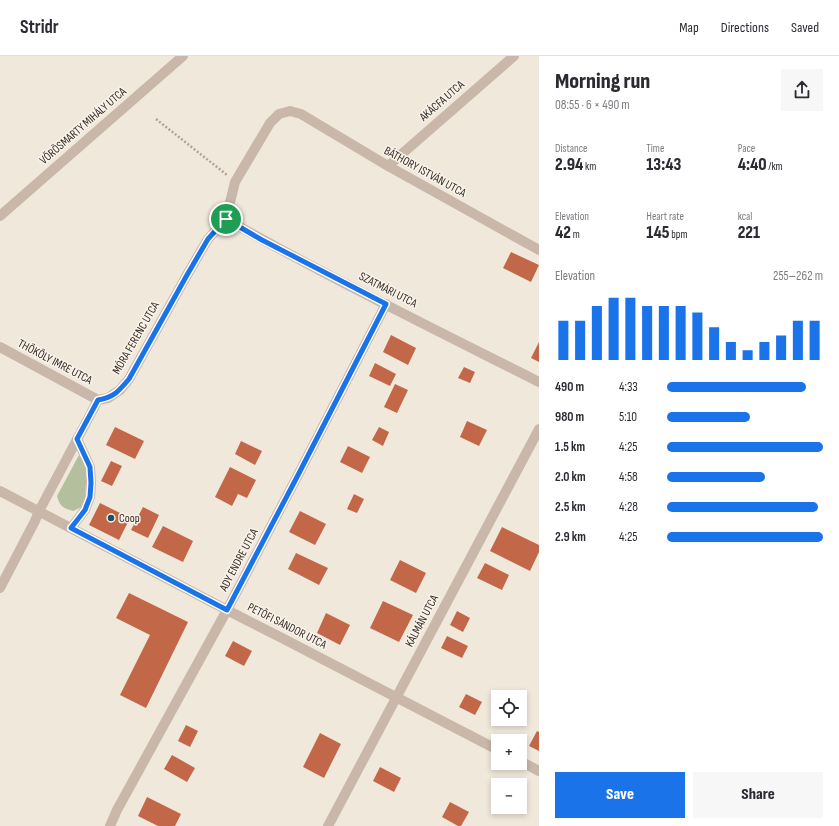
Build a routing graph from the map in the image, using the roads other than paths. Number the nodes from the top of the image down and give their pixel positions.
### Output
1 (182, 56) edge
2 (514, 56) edge
3 (301, 114) joint
4 (388, 166) junction
5 (0, 216) edge
6 (226, 219) junction
7 (539, 250) edge
8 (386, 304) junction
9 (0, 347) edge
10 (539, 382) edge
11 (98, 400) junction
12 (539, 429) edge
13 (77, 439) junction
14 (0, 491) edge
15 (38, 511) junction
16 (71, 528) junction
17 (0, 588) edge
18 (227, 610) junction
19 (396, 697) junction
20 (491, 746) edge
21 (527, 765) edge
22 (539, 771) edge
23 (110, 826) edge
24 (328, 826) edge

1 - 5 street, VÖRÖSMARTY MIHÁLY UTCA
2 - 4 street, AKÁCFA UTCA
3 - 4 street, BÁTHORY ISTVÁN UTCA
3 - 6 street, MÓRA FERENC UTCA
4 - 7 street, BÁTHORY ISTVÁN UTCA
6 - 8 street, SZATMÁRI UTCA
6 - 11 street, MÓRA FERENC UTCA
8 - 10 street, SZATMÁRI UTCA
8 - 18 street, ADY ENDRE UTCA
9 - 11 street, THÖKÖLY IMRE UTCA
11 - 13 street
12 - 19 street, KÁLMÁN UTCA
13 - 15 street
13 - 16 street
14 - 15 street, PETŐFI SÁNDOR UTCA
15 - 16 street, PETŐFI SÁNDOR UTCA
15 - 17 street
16 - 18 street, PETŐFI SÁNDOR UTCA
18 - 19 street, PETŐFI SÁNDOR UTCA
18 - 23 street, ADY ENDRE UTCA
19 - 20 street, PETŐFI SÁNDOR UTCA
19 - 24 street, KÁLMÁN UTCA
21 - 22 street

